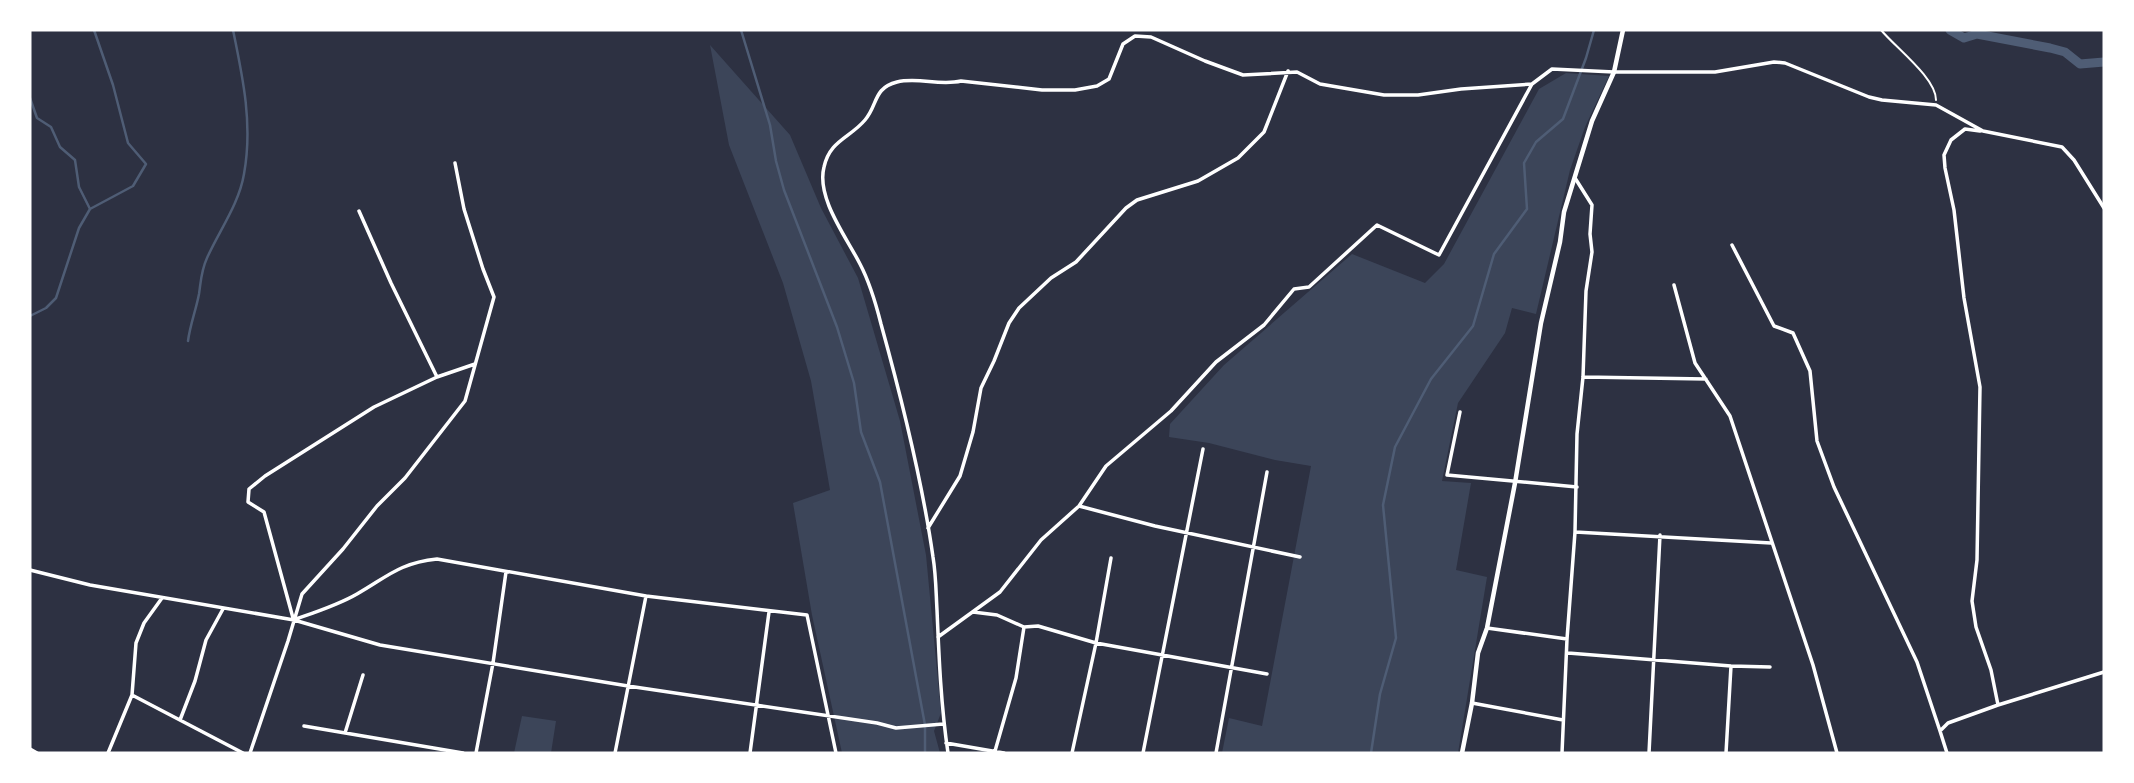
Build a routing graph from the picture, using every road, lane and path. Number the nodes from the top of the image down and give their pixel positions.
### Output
1 (1623, 30) edge
2 (1881, 30) edge
3 (1288, 71) junction
4 (1614, 72) junction
5 (1532, 84) junction
6 (1936, 105) junction
7 (1983, 131) junction
8 (455, 163) dead end
9 (1575, 177) junction
10 (2104, 208) edge
11 (359, 212) dead end
12 (1732, 245) dead end
13 (1674, 285) dead end
14 (475, 365) junction
15 (437, 377) junction
16 (1583, 377) junction
17 (1706, 379) junction
18 (1460, 412) dead end
19 (1203, 449) dead end
20 (1268, 472) dead end
21 (1515, 483) junction
22 (1577, 487) junction
23 (1079, 506) junction
24 (928, 529) junction
25 (1575, 532) junction
26 (1188, 533) junction
27 (1660, 535) junction
28 (1771, 543) junction
29 (1255, 548) junction
30 (1300, 556) dead end
31 (1111, 558) dead end
32 (30, 570) edge
33 (506, 572) junction
34 (646, 596) junction
35 (162, 598) junction
36 (223, 609) junction
37 (972, 611) junction
38 (769, 612) junction
39 (294, 620) junction
40 (1024, 627) junction
41 (1487, 628) junction
42 (938, 637) junction
43 (1567, 639) junction
44 (1096, 643) junction
45 (1568, 653) junction
46 (1164, 657) junction
47 (1654, 660) junction
48 (493, 663) junction
49 (1731, 666) junction
50 (1232, 667) junction
51 (1770, 667) dead end
52 (2104, 672) edge
53 (1267, 674) dead end
54 (363, 675) dead end
55 (628, 686) junction
56 (132, 695) junction
57 (1472, 704) junction
58 (1998, 705) junction
59 (758, 706) junction
60 (828, 716) junction
61 (180, 720) junction
62 (1563, 720) junction
63 (943, 723) junction
64 (304, 726) dead end
65 (1940, 731) junction
66 (345, 733) junction
67 (946, 743) junction
68 (30, 749) edge
69 (995, 751) junction
70 (37, 753) edge
71 (108, 753) edge
72 (243, 753) edge
73 (250, 753) edge
74 (463, 753) edge
75 (476, 753) edge
76 (615, 753) edge
77 (750, 753) edge
78 (836, 753) edge
79 (948, 753) edge
80 (1004, 753) edge
81 (1072, 753) edge
82 (1143, 753) edge
83 (1216, 753) edge
84 (1462, 753) edge
85 (1562, 753) edge
86 (1649, 753) edge
87 (1726, 753) edge
88 (1837, 753) edge
89 (1947, 753) edge

1 - 4 street
2 - 6 path
3 - 5 street
3 - 24 street
3 - 24 street
4 - 5 street
4 - 6 street
4 - 9 street
5 - 23 street
6 - 7 street
7 - 10 street
7 - 58 street
8 - 14 street
9 - 16 street
9 - 21 street
11 - 15 street
12 - 65 street
13 - 17 street
14 - 15 street
14 - 39 street
15 - 39 street
16 - 17 street
16 - 22 street
17 - 28 street
18 - 21 street
19 - 26 street
20 - 29 street
21 - 22 street
21 - 41 street
22 - 25 street
23 - 26 street
23 - 37 street
24 - 42 street
25 - 27 street
25 - 43 street
26 - 29 street
26 - 46 street
27 - 28 street
27 - 47 street
28 - 88 street
29 - 30 street
29 - 50 street
31 - 44 street
32 - 35 street
33 - 34 street
33 - 39 street
33 - 48 street
34 - 38 street
34 - 55 street
35 - 36 street
35 - 56 street
36 - 39 street
36 - 61 street
37 - 40 street
37 - 42 street
38 - 59 street
38 - 60 street
39 - 48 street
39 - 73 street
40 - 44 street
40 - 69 street
41 - 43 street
41 - 57 street
42 - 63 street
43 - 45 street
44 - 46 street
44 - 81 street
45 - 47 street
45 - 62 street
46 - 50 street
46 - 82 street
47 - 49 street
47 - 86 street
48 - 55 street
48 - 75 street
49 - 51 street
49 - 87 street
50 - 53 street
50 - 83 street
52 - 58 street
54 - 66 street
55 - 59 street
55 - 76 street
56 - 61 street
56 - 71 street
57 - 62 street
57 - 84 street
58 - 65 street
59 - 60 street
59 - 77 street
60 - 63 street
60 - 78 street
61 - 72 street
62 - 85 street
63 - 67 street
64 - 66 street
65 - 89 street
66 - 74 street
67 - 69 street
67 - 79 street
68 - 70 street
69 - 80 street

